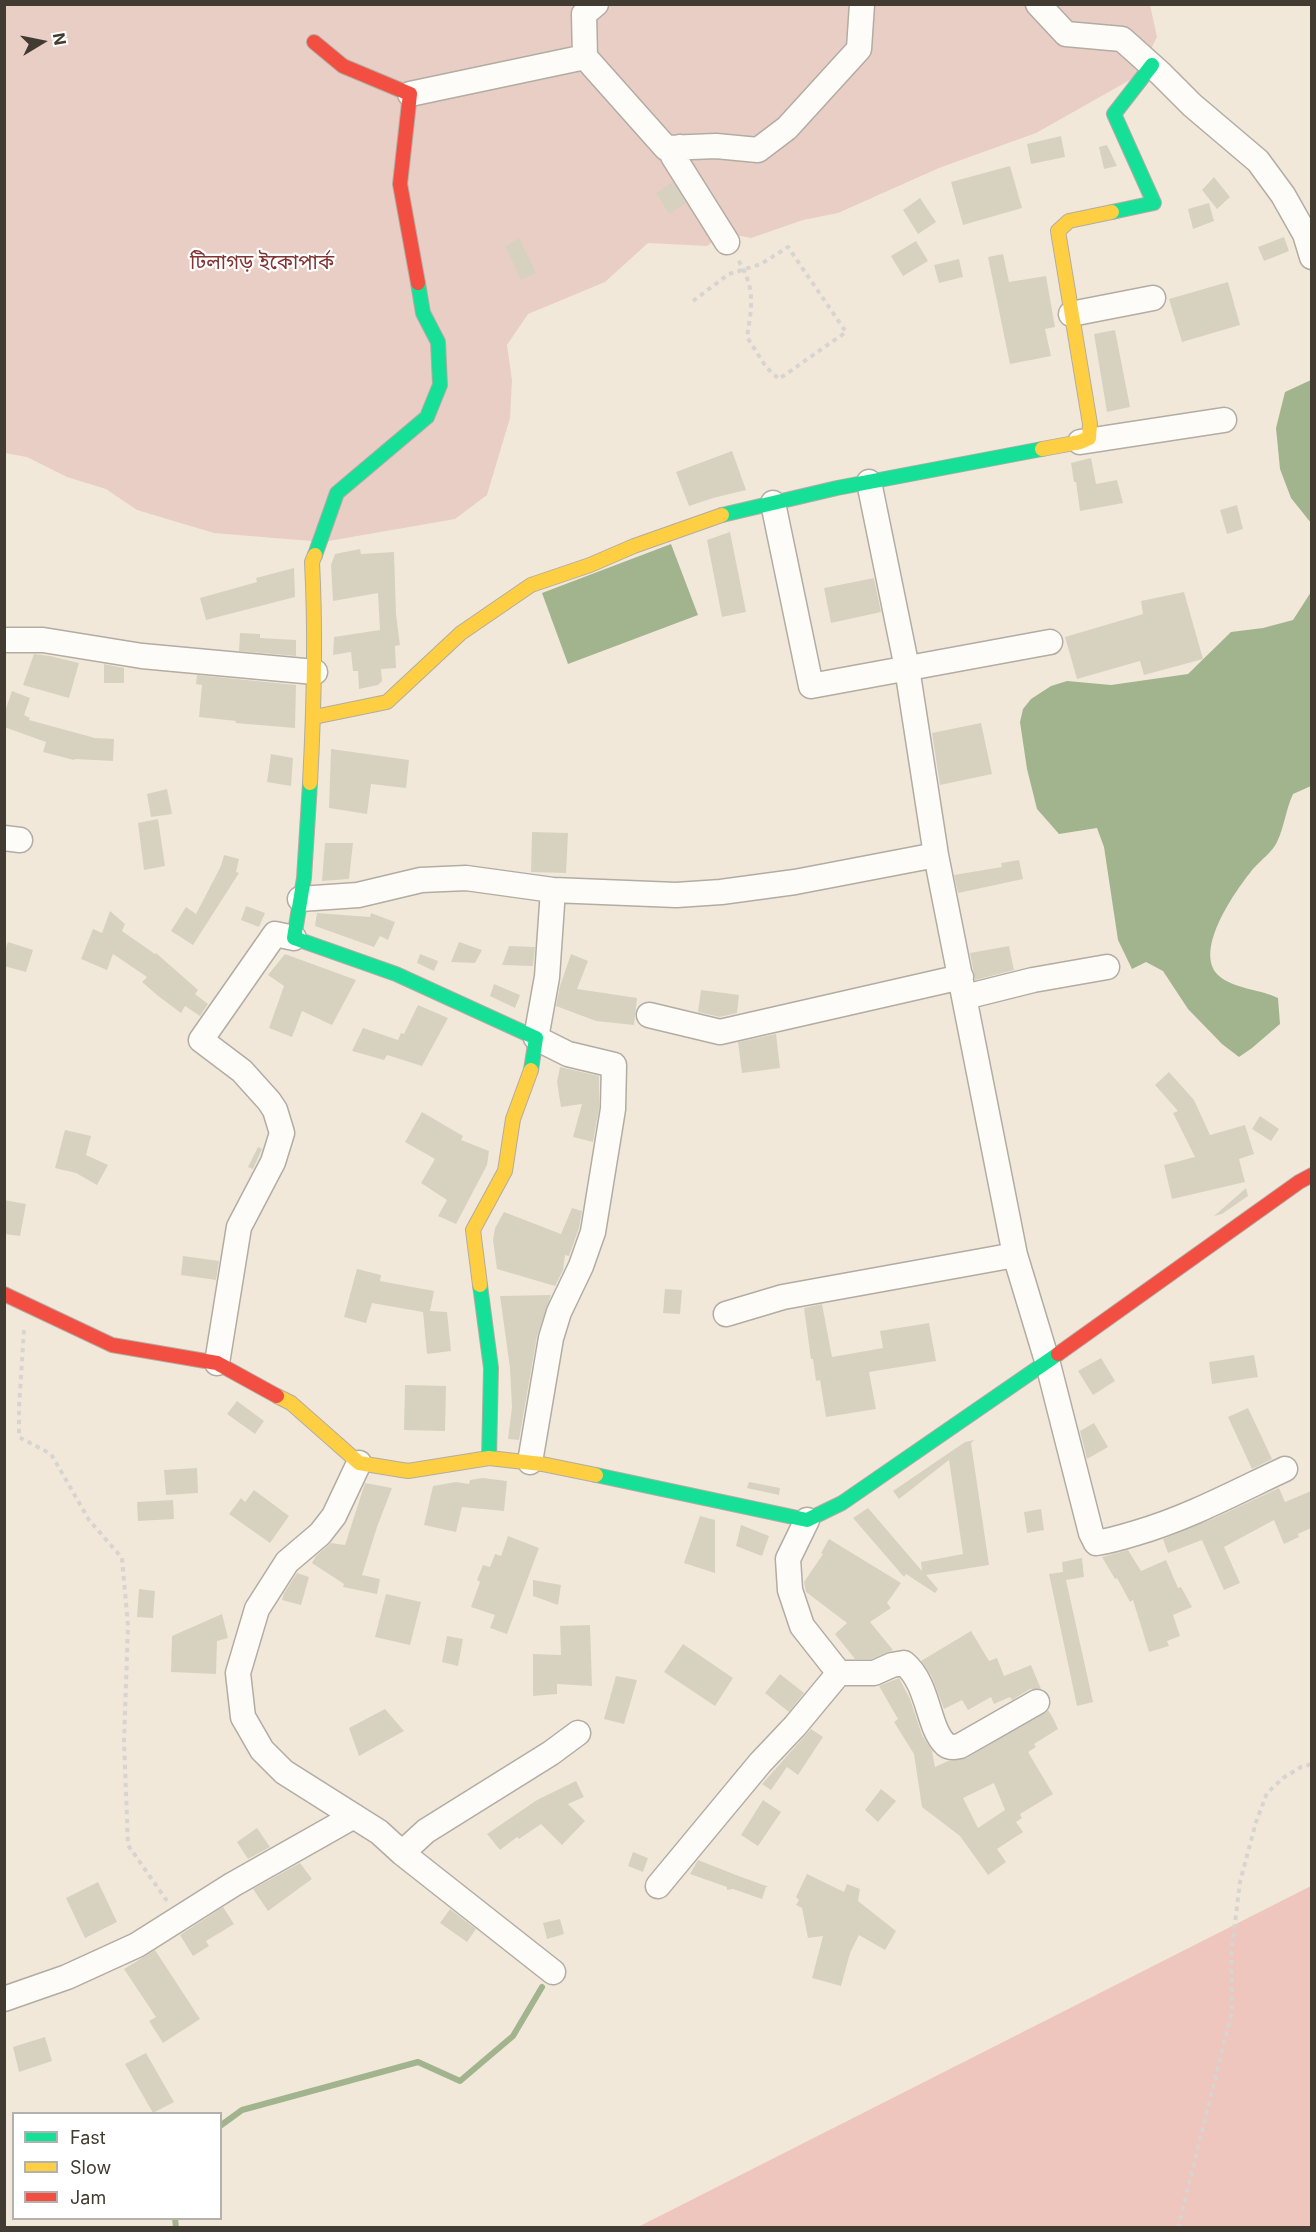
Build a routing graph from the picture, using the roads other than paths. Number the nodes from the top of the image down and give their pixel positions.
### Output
1 (596, 4) edge
2 (862, 4) edge
3 (1038, 4) edge
4 (314, 42) dead end
5 (585, 57) junction
6 (1152, 65) junction
7 (410, 94) junction
8 (680, 147) junction
9 (727, 242) dead end
10 (1311, 256) edge
11 (1153, 298) dead end
12 (1071, 314) junction
13 (1224, 420) dead end
14 (1080, 442) junction
15 (869, 482) junction
16 (772, 503) junction
17 (4, 640) edge
18 (1050, 642) dead end
19 (907, 668) junction
20 (315, 672) junction
21 (314, 717) junction
22 (936, 855) junction
23 (553, 890) junction
24 (300, 899) junction
25 (294, 938) junction
26 (1107, 967) dead end
27 (963, 987) junction
28 (649, 1016) dead end
29 (536, 1038) junction
30 (1311, 1175) edge
31 (1015, 1255) junction
32 (9, 1296) edge
33 (726, 1314) dead end
34 (216, 1364) junction
35 (1048, 1364) junction
36 (489, 1458) junction
37 (530, 1462) junction
38 (358, 1463) junction
39 (1285, 1469) dead end
40 (807, 1520) junction
41 (839, 1672) junction
42 (1037, 1702) dead end
43 (578, 1733) dead end
44 (354, 1816) junction
45 (402, 1852) junction
46 (658, 1886) dead end
47 (553, 1972) dead end
48 (4, 1999) edge

1 - 5 street
2 - 8 street
3 - 6 street
4 - 7 street
5 - 7 street
5 - 8 street
6 - 10 street
6 - 12 street
7 - 20 street
8 - 9 street
11 - 12 street
12 - 14 street
13 - 14 street
14 - 15 street
15 - 16 street
15 - 19 street
16 - 19 street
16 - 21 street
17 - 20 street
18 - 19 street
19 - 22 street
20 - 21 street
21 - 24 street
22 - 23 street
22 - 27 street
23 - 24 street
23 - 29 street
24 - 25 street
25 - 29 street
25 - 34 street
26 - 27 street
27 - 28 street
27 - 31 street
29 - 36 street
29 - 37 street
30 - 35 street
31 - 33 street
31 - 35 street
32 - 34 street
34 - 38 street
35 - 39 street
35 - 40 street
36 - 37 street
36 - 38 street
37 - 40 street
38 - 44 street
40 - 41 street
41 - 42 street
41 - 46 street
43 - 45 street
44 - 45 street
44 - 48 street
45 - 47 street

